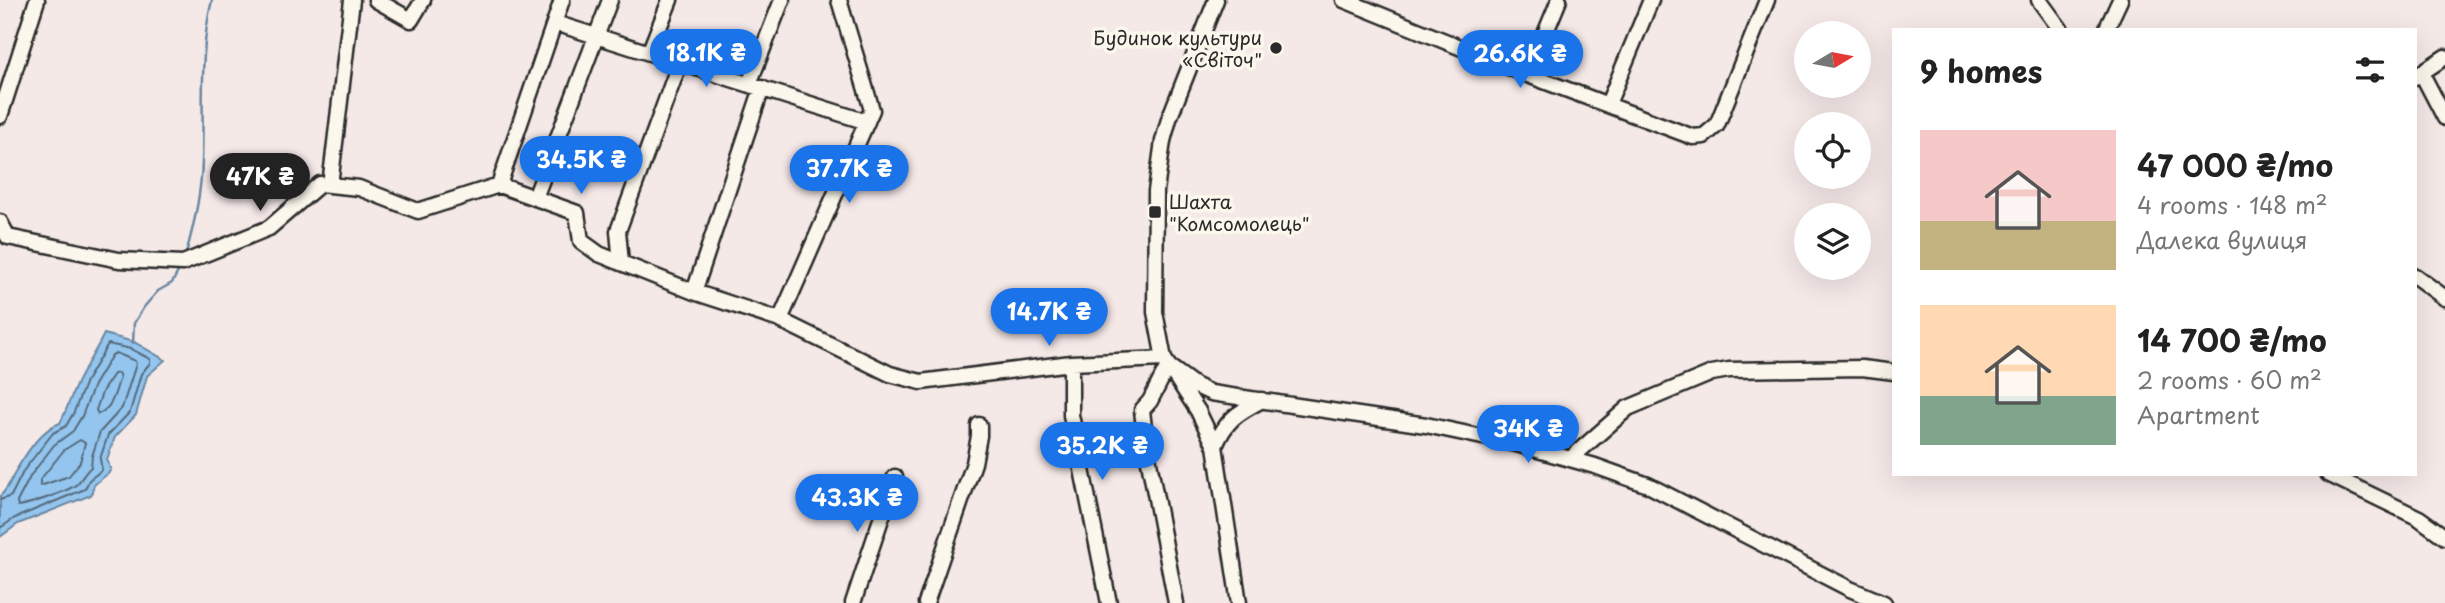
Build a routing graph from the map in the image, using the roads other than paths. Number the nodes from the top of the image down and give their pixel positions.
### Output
1 (37, 0) edge
2 (352, 0) edge
3 (376, 0) edge
4 (423, 0) edge
5 (562, 0) edge
6 (610, 0) edge
7 (670, 0) edge
8 (782, 0) edge
9 (839, 0) edge
10 (1216, 0) edge
11 (1344, 0) edge
12 (1387, 0) edge
13 (1559, 0) edge
14 (1651, 0) edge
15 (1766, 0) edge
16 (2039, 0) edge
17 (2120, 0) edge
18 (1381, 15) junction
19 (555, 23) junction
20 (2060, 28) edge
21 (2107, 28) edge
22 (596, 36) junction
23 (649, 53) junction
24 (2445, 57) edge
25 (680, 62) junction
26 (1528, 75) junction
27 (2418, 75) edge
28 (756, 86) junction
29 (4, 97) edge
30 (1608, 104) junction
31 (0, 116) edge
32 (2445, 118) edge
33 (867, 122) junction
34 (330, 185) junction
35 (499, 185) junction
36 (535, 198) junction
37 (0, 222) edge
38 (621, 263) junction
39 (2417, 277) edge
40 (694, 292) junction
41 (2445, 298) edge
42 (779, 320) junction
43 (1166, 362) junction
44 (1071, 363) junction
45 (1892, 372) edge
46 (1262, 400) junction
47 (979, 425) dead end
48 (1215, 446) junction
49 (1570, 458) junction
50 (2332, 476) edge
51 (895, 477) dead end
52 (2445, 537) edge
53 (853, 603) edge
54 (926, 603) edge
55 (1109, 603) edge
56 (1176, 603) edge
57 (1239, 603) edge
58 (1884, 603) edge

1 - 29 street
2 - 34 street
3 - 4 street
5 - 19 street
6 - 22 street
7 - 23 street
8 - 28 street
9 - 33 street
10 - 43 street
11 - 18 street
12 - 18 street
13 - 26 street
14 - 30 street
15 - 30 street
16 - 20 street
17 - 21 street
18 - 26 street
19 - 22 street
19 - 35 street
22 - 23 street
22 - 36 street
23 - 25 street
24 - 27 street
25 - 28 street
25 - 38 street
26 - 30 street
27 - 32 street
28 - 33 street
28 - 40 street
29 - 31 street
33 - 42 street
34 - 35 street
34 - 37 street
35 - 36 street
36 - 38 street
38 - 40 street
39 - 41 street
40 - 42 street
42 - 44 street
43 - 44 street
43 - 46 street
43 - 48 street
43 - 56 street
44 - 55 street
45 - 49 street
46 - 48 street
46 - 49 street
47 - 54 street
48 - 57 street
49 - 58 street
50 - 52 street
51 - 53 street

